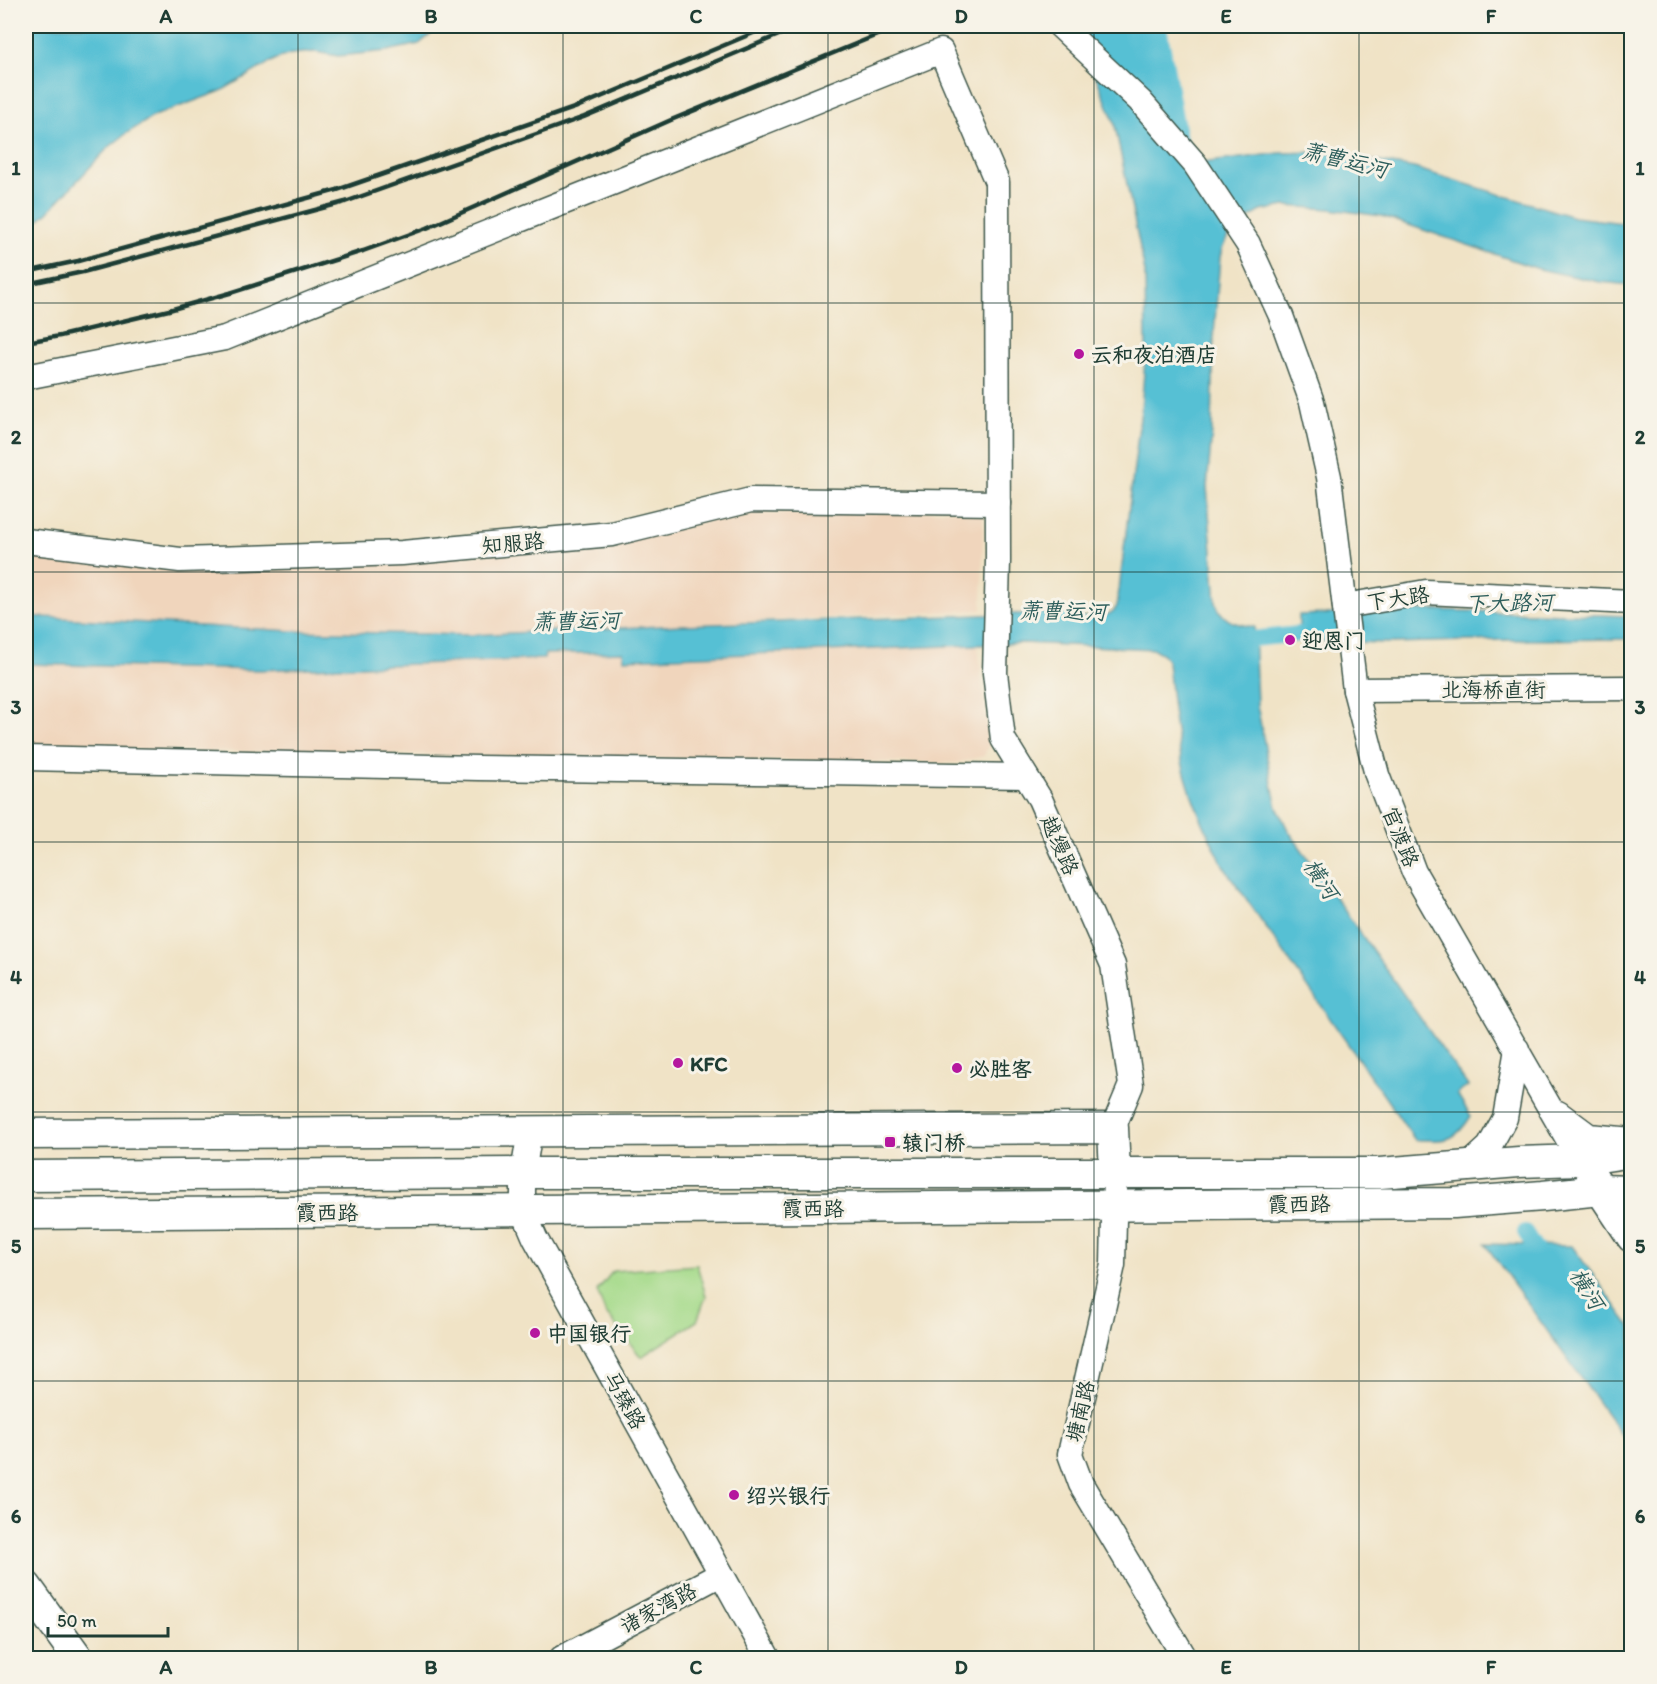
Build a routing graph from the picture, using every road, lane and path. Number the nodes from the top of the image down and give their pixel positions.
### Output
1 (1060, 26) edge
2 (26, 377) edge
3 (998, 503) junction
4 (26, 541) edge
5 (1632, 602) edge
6 (1345, 606) junction
7 (1632, 688) edge
8 (1355, 690) junction
9 (26, 758) edge
10 (1025, 776) junction
11 (1517, 1049) junction
12 (1550, 1107) junction
13 (1113, 1128) junction
14 (530, 1131) junction
15 (26, 1134) edge
16 (1632, 1140) edge
17 (1632, 1152) edge
18 (1580, 1160) junction
19 (1467, 1167) junction
20 (523, 1173) junction
21 (1115, 1173) junction
22 (26, 1176) edge
23 (1600, 1190) junction
24 (1632, 1191) edge
25 (1115, 1206) junction
26 (523, 1210) junction
27 (26, 1214) edge
28 (1632, 1237) edge
29 (721, 1574) junction
30 (26, 1586) edge
31 (26, 1622) edge
32 (52, 1659) edge
33 (78, 1659) edge
34 (562, 1659) edge
35 (768, 1659) edge
36 (1185, 1659) edge

1 - 6 street, 官渡路
2 - 3 street, 越缦路
3 - 4 street, 知服路
3 - 10 street, 越缦路
5 - 6 street, 下大路
6 - 8 street, 官渡路
7 - 8 street, 北海桥直街
8 - 11 street, 官渡路
9 - 10 street
10 - 13 street, 越缦路
11 - 12 street, 官渡路
11 - 19 street
12 - 16 street
12 - 18 street, 官渡路
13 - 14 main road
13 - 21 main road
14 - 15 main road
14 - 20 street, 马臻路
17 - 18 main road, 霞西路
18 - 19 main road, 霞西路
18 - 23 main road
19 - 21 main road, 霞西路
20 - 21 main road, 霞西路
20 - 22 main road, 霞西路
20 - 26 street, 马臻路
21 - 25 street, 塘南路
23 - 24 main road, 霞西路
23 - 25 main road, 霞西路
23 - 28 main road
25 - 26 main road, 霞西路
25 - 36 street, 塘南路
26 - 27 main road, 霞西路
26 - 29 street, 马臻路
29 - 34 street, 诸家湾路
29 - 35 street, 马臻路
30 - 33 main road
31 - 32 main road

